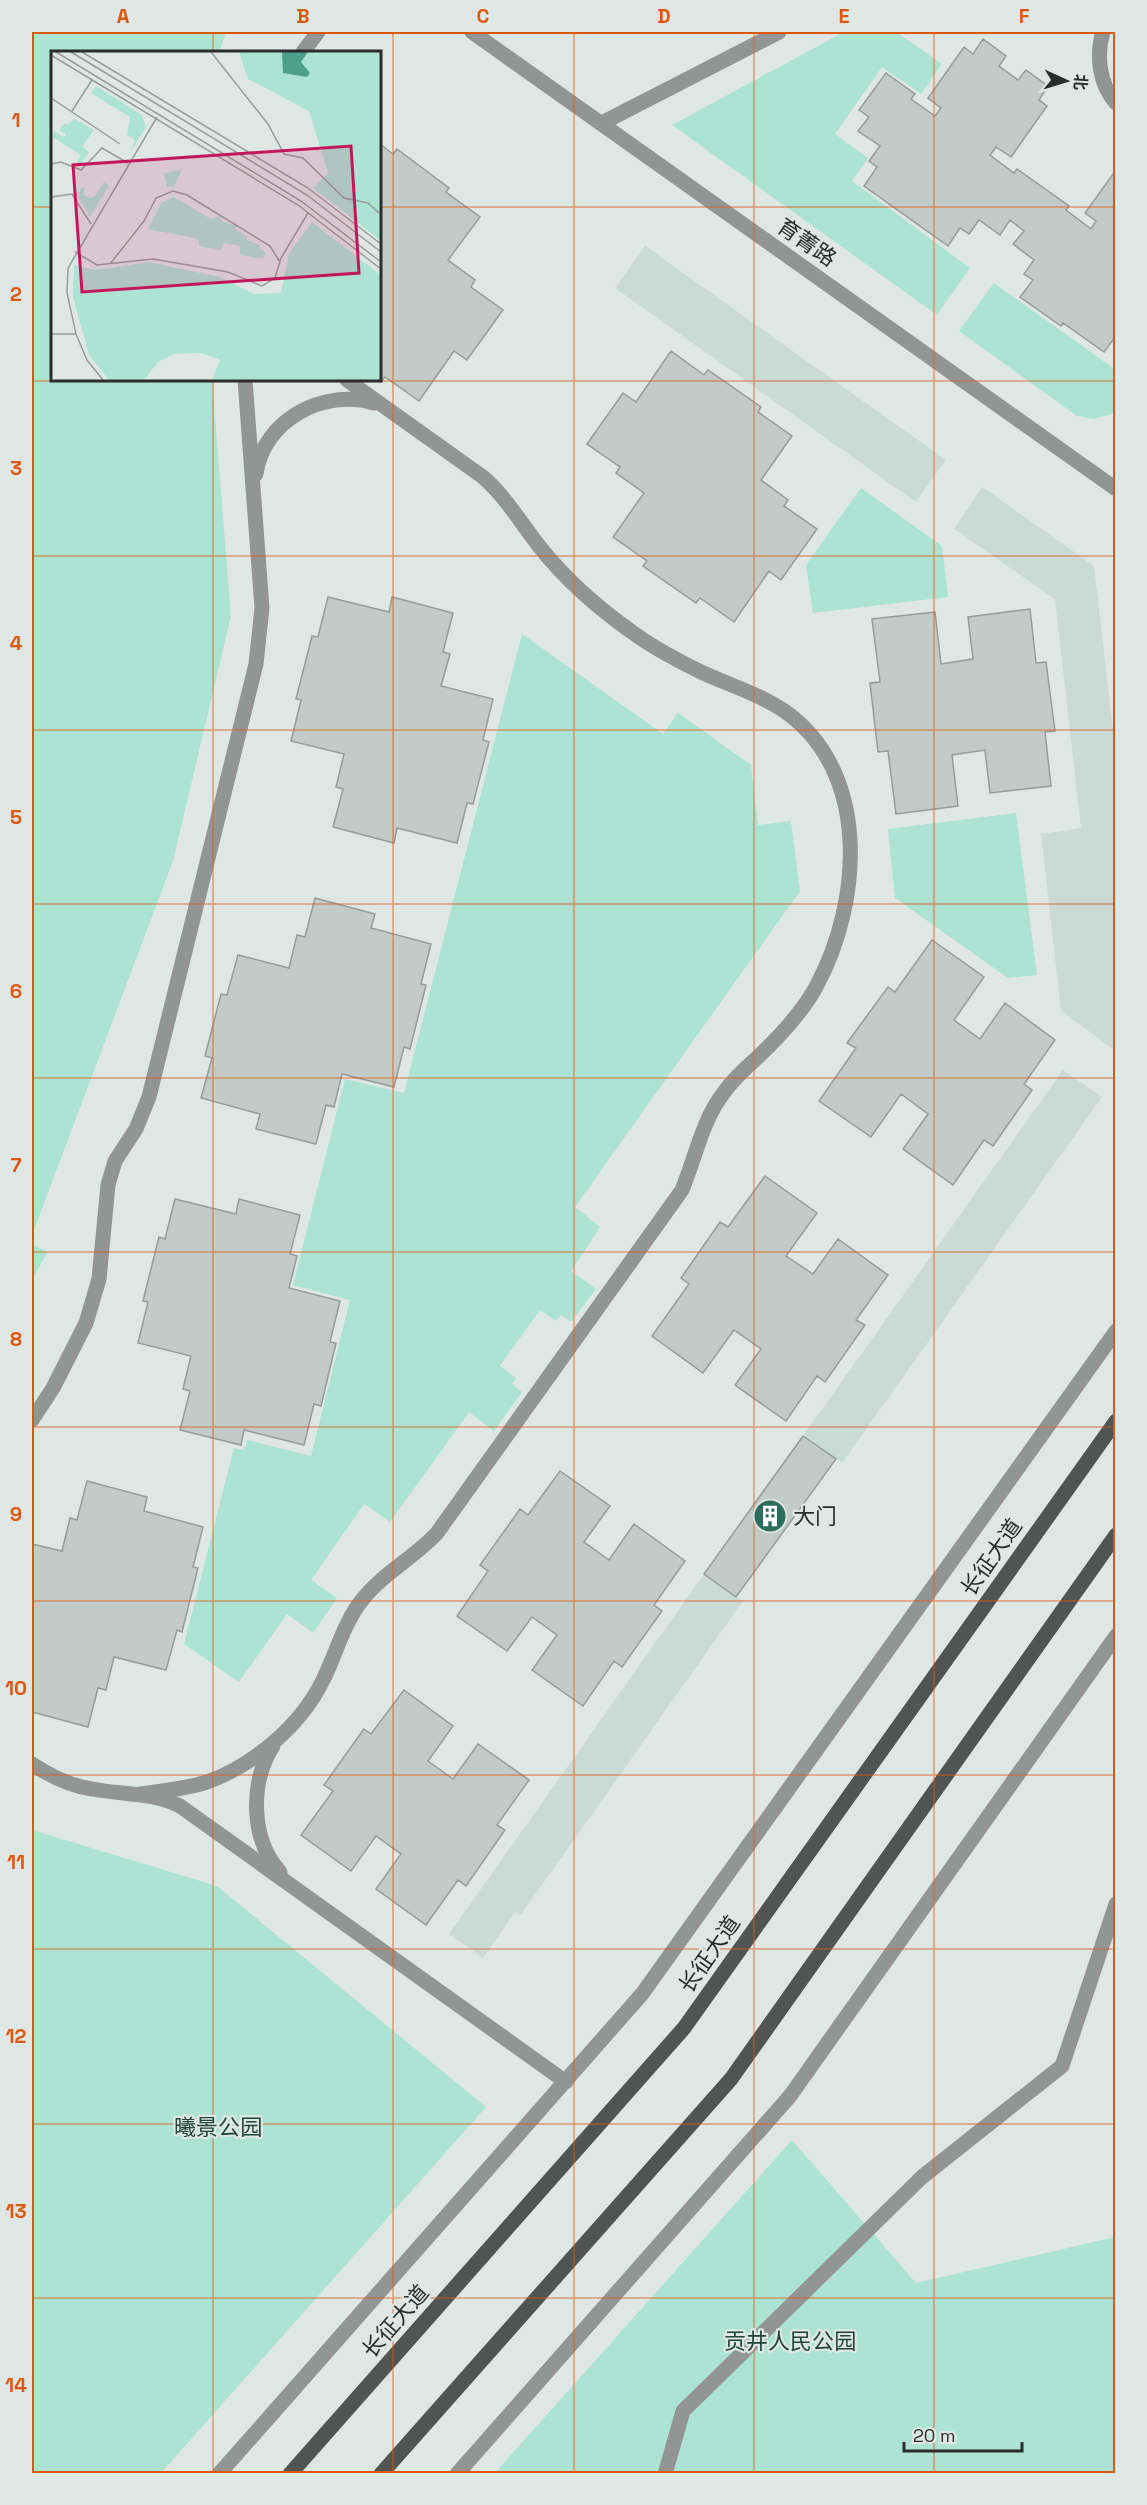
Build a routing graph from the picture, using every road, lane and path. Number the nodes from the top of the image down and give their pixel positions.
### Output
1 (318, 32) edge
2 (472, 32) edge
3 (779, 32) edge
4 (1103, 32) edge
5 (304, 51) edge
6 (1116, 103) edge
7 (602, 123) junction
8 (245, 381) edge
9 (347, 381) edge
10 (383, 405) junction
11 (1116, 489) edge
12 (254, 492) junction
13 (1116, 1331) edge
14 (32, 1420) edge
15 (1116, 1420) edge
16 (1116, 1535) edge
17 (1116, 1636) edge
18 (277, 1740) junction
19 (32, 1764) edge
20 (140, 1794) junction
21 (292, 1885) junction
22 (1116, 1904) edge
23 (566, 2082) junction
24 (219, 2474) edge
25 (291, 2474) edge
26 (381, 2474) edge
27 (457, 2474) edge
28 (665, 2474) edge

1 - 5 street
2 - 7 street, 育菁路
3 - 7 street
4 - 6 street
7 - 11 street, 育菁路
8 - 12 street
9 - 10 street
10 - 12 street
10 - 18 street
12 - 14 street
13 - 23 street
15 - 25 main road, 长征大道
16 - 26 main road
17 - 27 street
18 - 20 street
18 - 21 street
19 - 20 street
20 - 21 street
21 - 23 street
22 - 28 street
23 - 24 street

